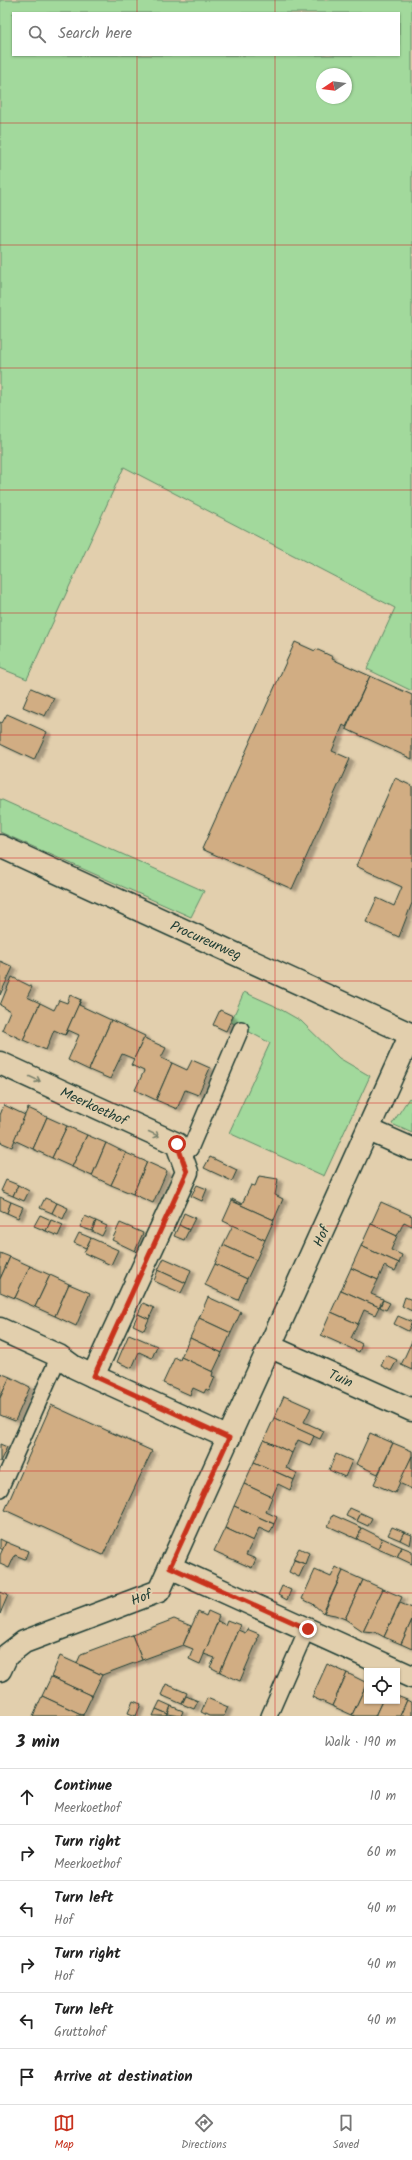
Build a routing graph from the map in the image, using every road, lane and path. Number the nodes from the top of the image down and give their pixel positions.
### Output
1 (0, 846) edge
2 (241, 1029) dead end
3 (412, 1034) edge
4 (0, 1063) edge
5 (369, 1130) junction
6 (412, 1149) edge
7 (181, 1156) junction
8 (0, 1329) edge
9 (271, 1347) junction
10 (59, 1356) junction
11 (94, 1376) junction
12 (412, 1410) edge
13 (229, 1438) junction
14 (0, 1489) edge
15 (170, 1567) junction
16 (308, 1629) junction
17 (0, 1670) edge
18 (412, 1677) edge
19 (269, 1716) edge

1 - 3 street, Procureurweg
2 - 7 lane
3 - 5 street, Hof
4 -> 7 street, Meerkoethof
5 - 6 street
5 - 9 street, Hof
7 - 11 street, Meerkoethof
8 - 10 street
9 - 12 street, Tuin
9 - 13 street, Hof
10 - 11 street
10 - 14 lane
11 - 13 street
13 - 15 street, Hof
15 - 16 street
15 - 17 street, Hof
16 - 18 street
16 - 19 lane

